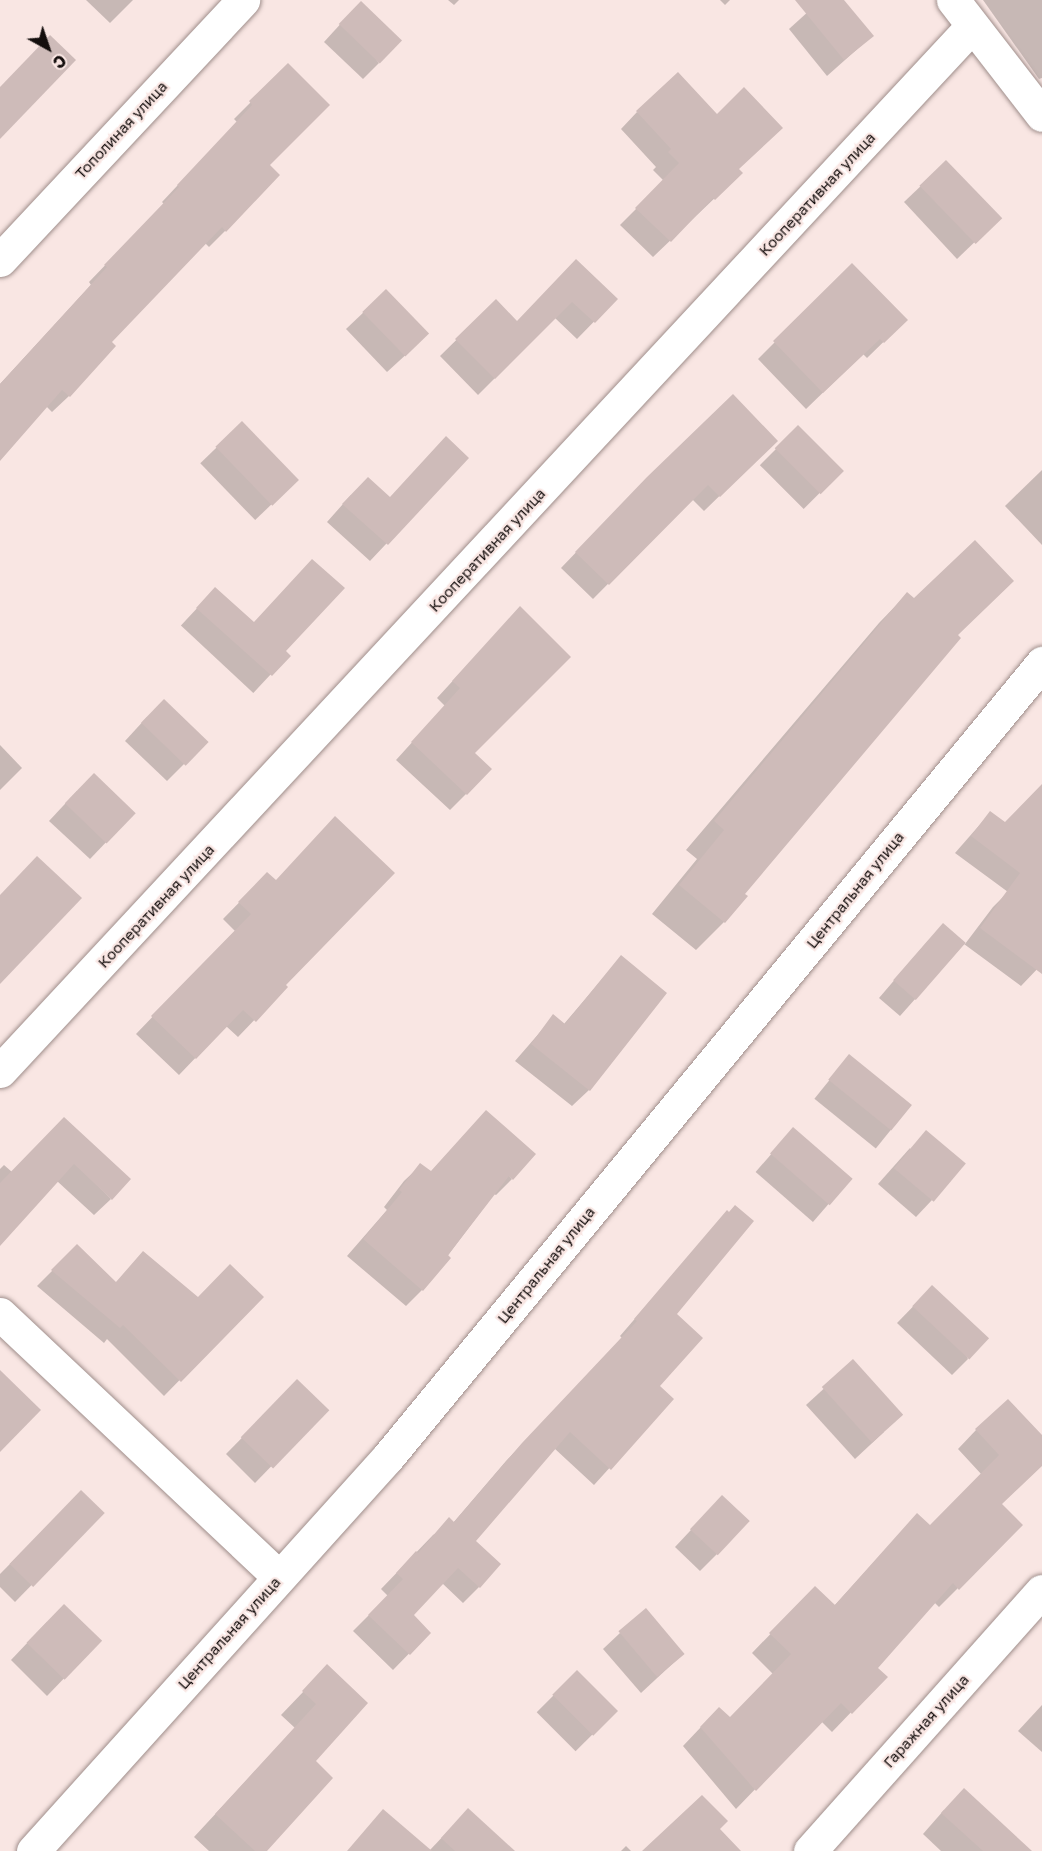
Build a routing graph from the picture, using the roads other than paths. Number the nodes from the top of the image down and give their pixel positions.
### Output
1 (243, 0) edge
2 (953, 0) edge
3 (971, 27) junction
4 (1042, 115) edge
5 (0, 260) edge
6 (1042, 663) edge
7 (0, 1071) edge
8 (0, 1314) edge
9 (279, 1577) junction
10 (1042, 1591) edge
11 (33, 1851) edge
12 (810, 1851) edge

1 - 5 street, Тополиная улица
2 - 3 street
3 - 4 street
3 - 7 street, Кооперативная улица
6 - 9 street, Центральная улица
8 - 9 street
9 - 11 street, Центральная улица
10 - 12 street, Гаражная улица

